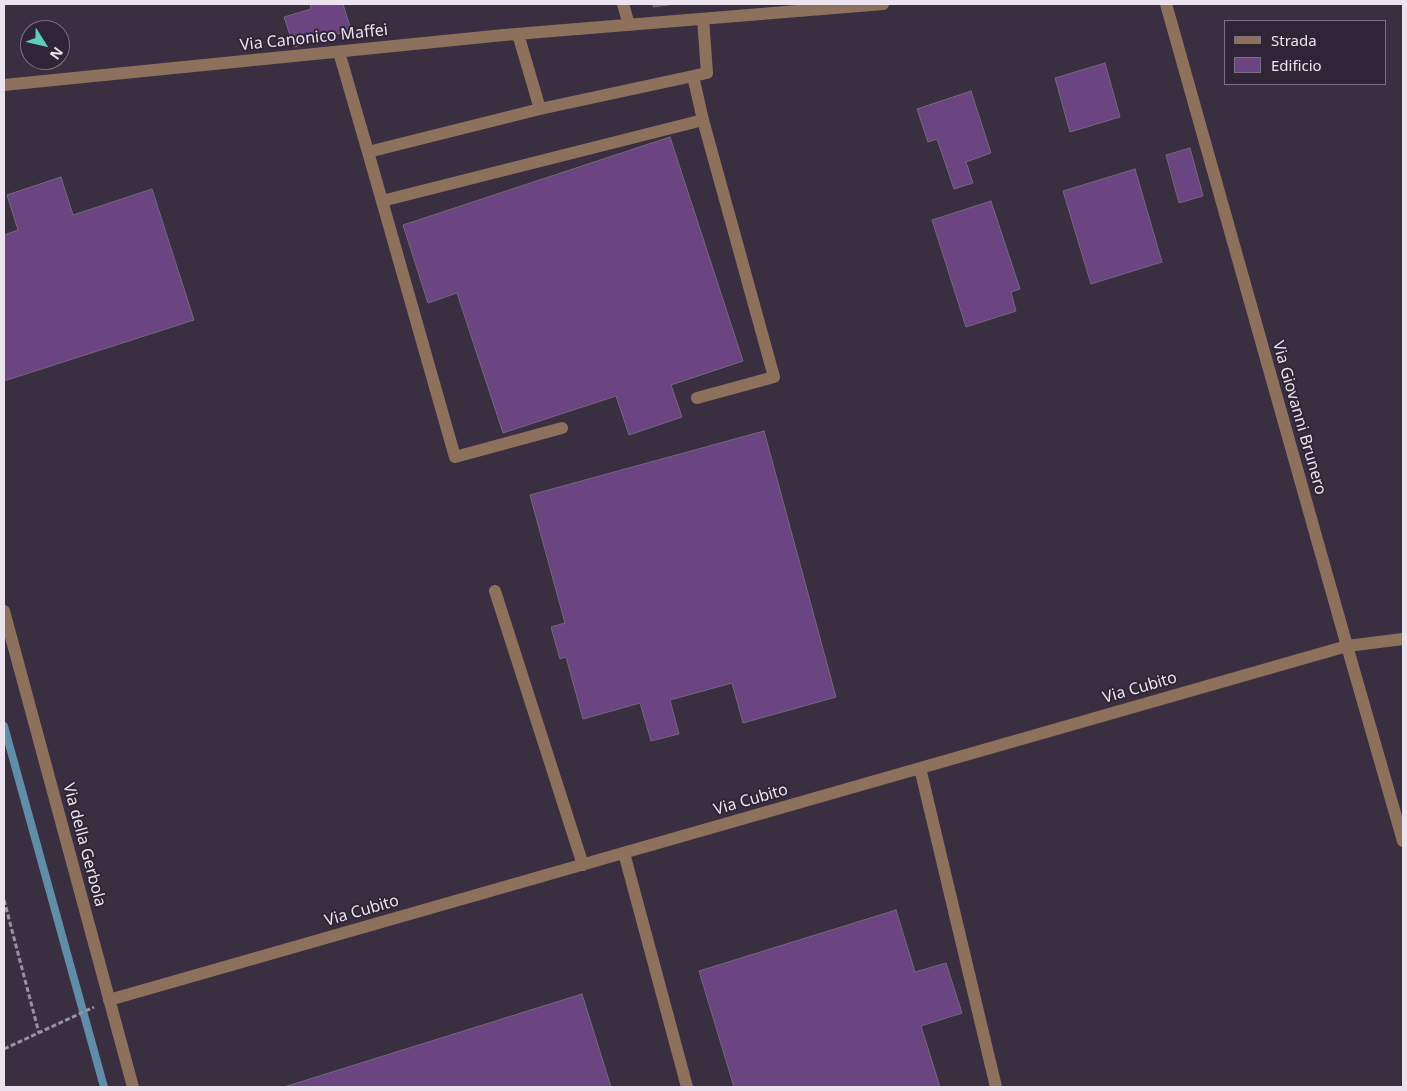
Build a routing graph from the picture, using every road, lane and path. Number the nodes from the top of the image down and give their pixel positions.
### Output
1 (623, 4) edge
2 (883, 4) edge
3 (1166, 4) edge
4 (702, 19) junction
5 (629, 25) junction
6 (518, 34) junction
7 (339, 52) junction
8 (692, 76) junction
9 (4, 85) edge
10 (540, 109) junction
11 (703, 120) junction
12 (368, 152) junction
13 (382, 201) junction
14 (696, 398) dead end
15 (562, 428) dead end
16 (495, 590) dead end
17 (4, 611) edge
18 (1403, 638) edge
19 (1346, 646) junction
20 (920, 768) junction
21 (1403, 841) edge
22 (624, 853) junction
23 (583, 865) junction
24 (4, 900) edge
25 (109, 1000) junction
26 (93, 1007) dead end
27 (40, 1033) junction
28 (4, 1049) edge
29 (133, 1087) edge
30 (688, 1087) edge
31 (996, 1087) edge

1 - 5 street
2 - 4 street, Via Canonico Maffei
3 - 19 street, Via Giovanni Brunero
4 - 5 street, Via Canonico Maffei
4 - 8 street
5 - 6 street, Via Canonico Maffei
6 - 7 street, Via Canonico Maffei
6 - 10 street
7 - 9 street, Via Canonico Maffei
7 - 12 street
8 - 10 street
8 - 11 street
10 - 12 street
11 - 13 street
11 - 14 street
12 - 13 street
13 - 15 street
16 - 23 street
17 - 25 street, Via della Gerbola
18 - 19 street, Via Cubito
19 - 20 street, Via Cubito
19 - 21 street, Via Giovanni Brunero
20 - 22 street, Via Cubito
20 - 31 street
22 - 23 street, Via Cubito
22 - 30 street
23 - 25 street, Via Cubito
24 - 27 path
25 - 29 street, Via della Gerbola
26 - 27 path
27 - 28 path

